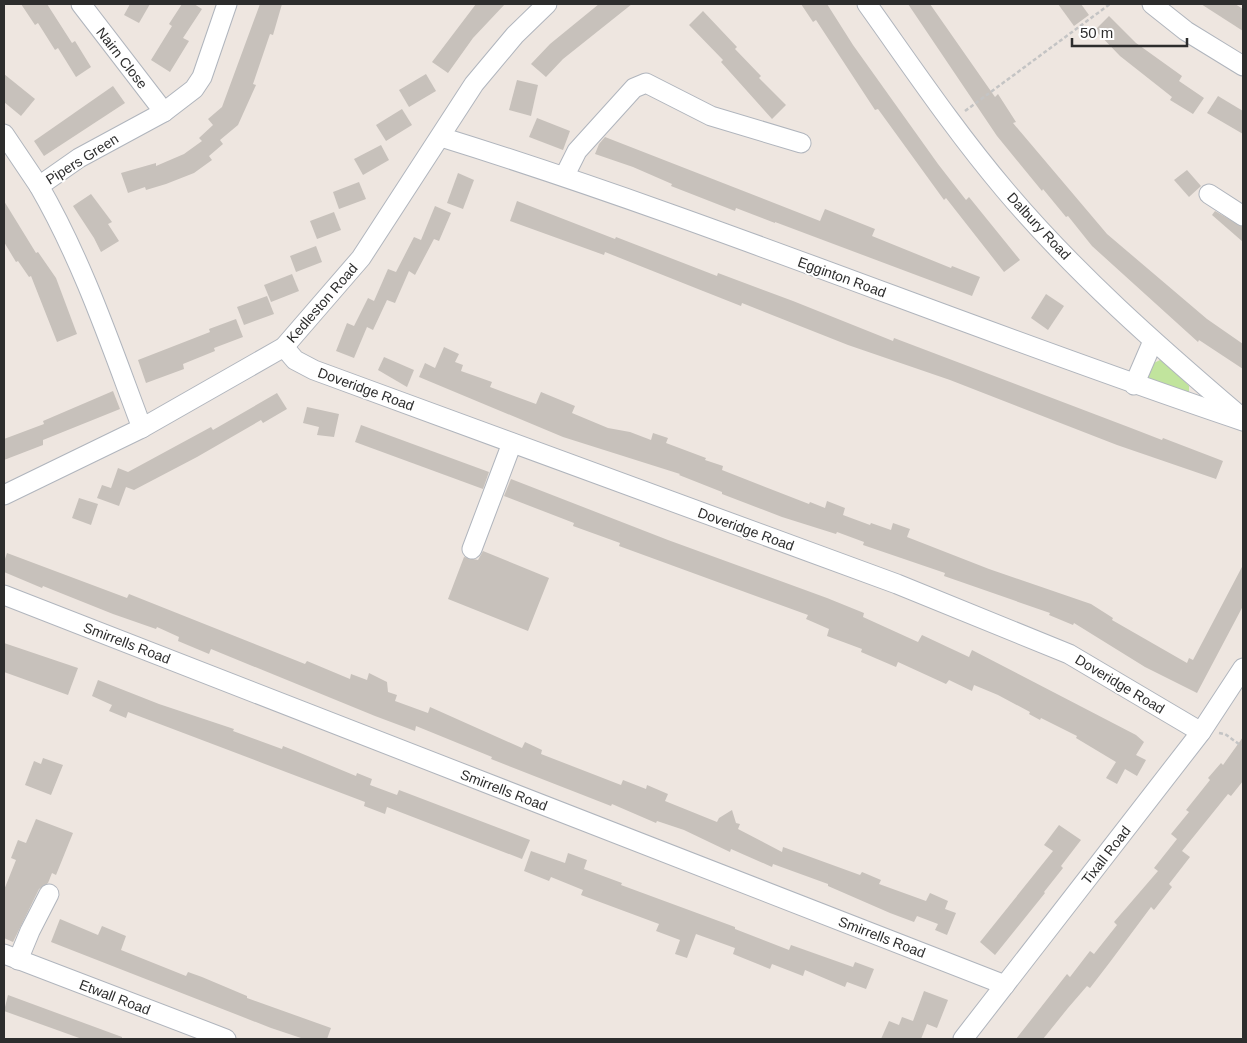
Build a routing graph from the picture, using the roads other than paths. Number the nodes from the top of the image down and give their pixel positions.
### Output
1 (81, 4) edge
2 (227, 4) edge
3 (547, 4) edge
4 (867, 4) edge
5 (1152, 4) edge
6 (1243, 66) edge
7 (164, 112) junction
8 (4, 134) edge
9 (441, 137) junction
10 (801, 143) dead end
11 (565, 175) junction
12 (39, 186) junction
13 (1209, 194) dead end
14 (1243, 216) edge
15 (1152, 341) junction
16 (284, 347) junction
17 (1134, 385) junction
18 (1243, 420) edge
19 (142, 428) junction
20 (512, 443) junction
21 (4, 495) edge
22 (472, 549) dead end
23 (4, 596) edge
24 (1243, 668) edge
25 (1202, 732) junction
26 (49, 894) dead end
27 (11, 957) edge
28 (1005, 985) junction
29 (226, 1039) edge
30 (963, 1039) edge

1 - 7 street, Nairn Close
2 - 7 street, Pipers Green
3 - 9 street, Kedleston Road
4 - 15 street, Dalbury Road
5 - 6 street
7 - 12 street, Pipers Green
8 - 12 street
9 - 11 street, Egginton Road
9 - 16 street, Kedleston Road
10 - 11 street
11 - 17 street, Egginton Road
12 - 19 street, Pipers Green
13 - 14 street
15 - 17 street
15 - 18 street, Dalbury Road
16 - 19 street, Kedleston Road
16 - 20 street, Doveridge Road
17 - 18 street, Egginton Road
19 - 21 street, Kedleston Road
20 - 22 street
20 - 25 street, Doveridge Road
23 - 28 street, Smirrells Road
24 - 25 street, Tixall Road
25 - 28 street, Tixall Road
26 - 27 street
27 - 29 street, Etwall Road
28 - 30 street, Tixall Road

